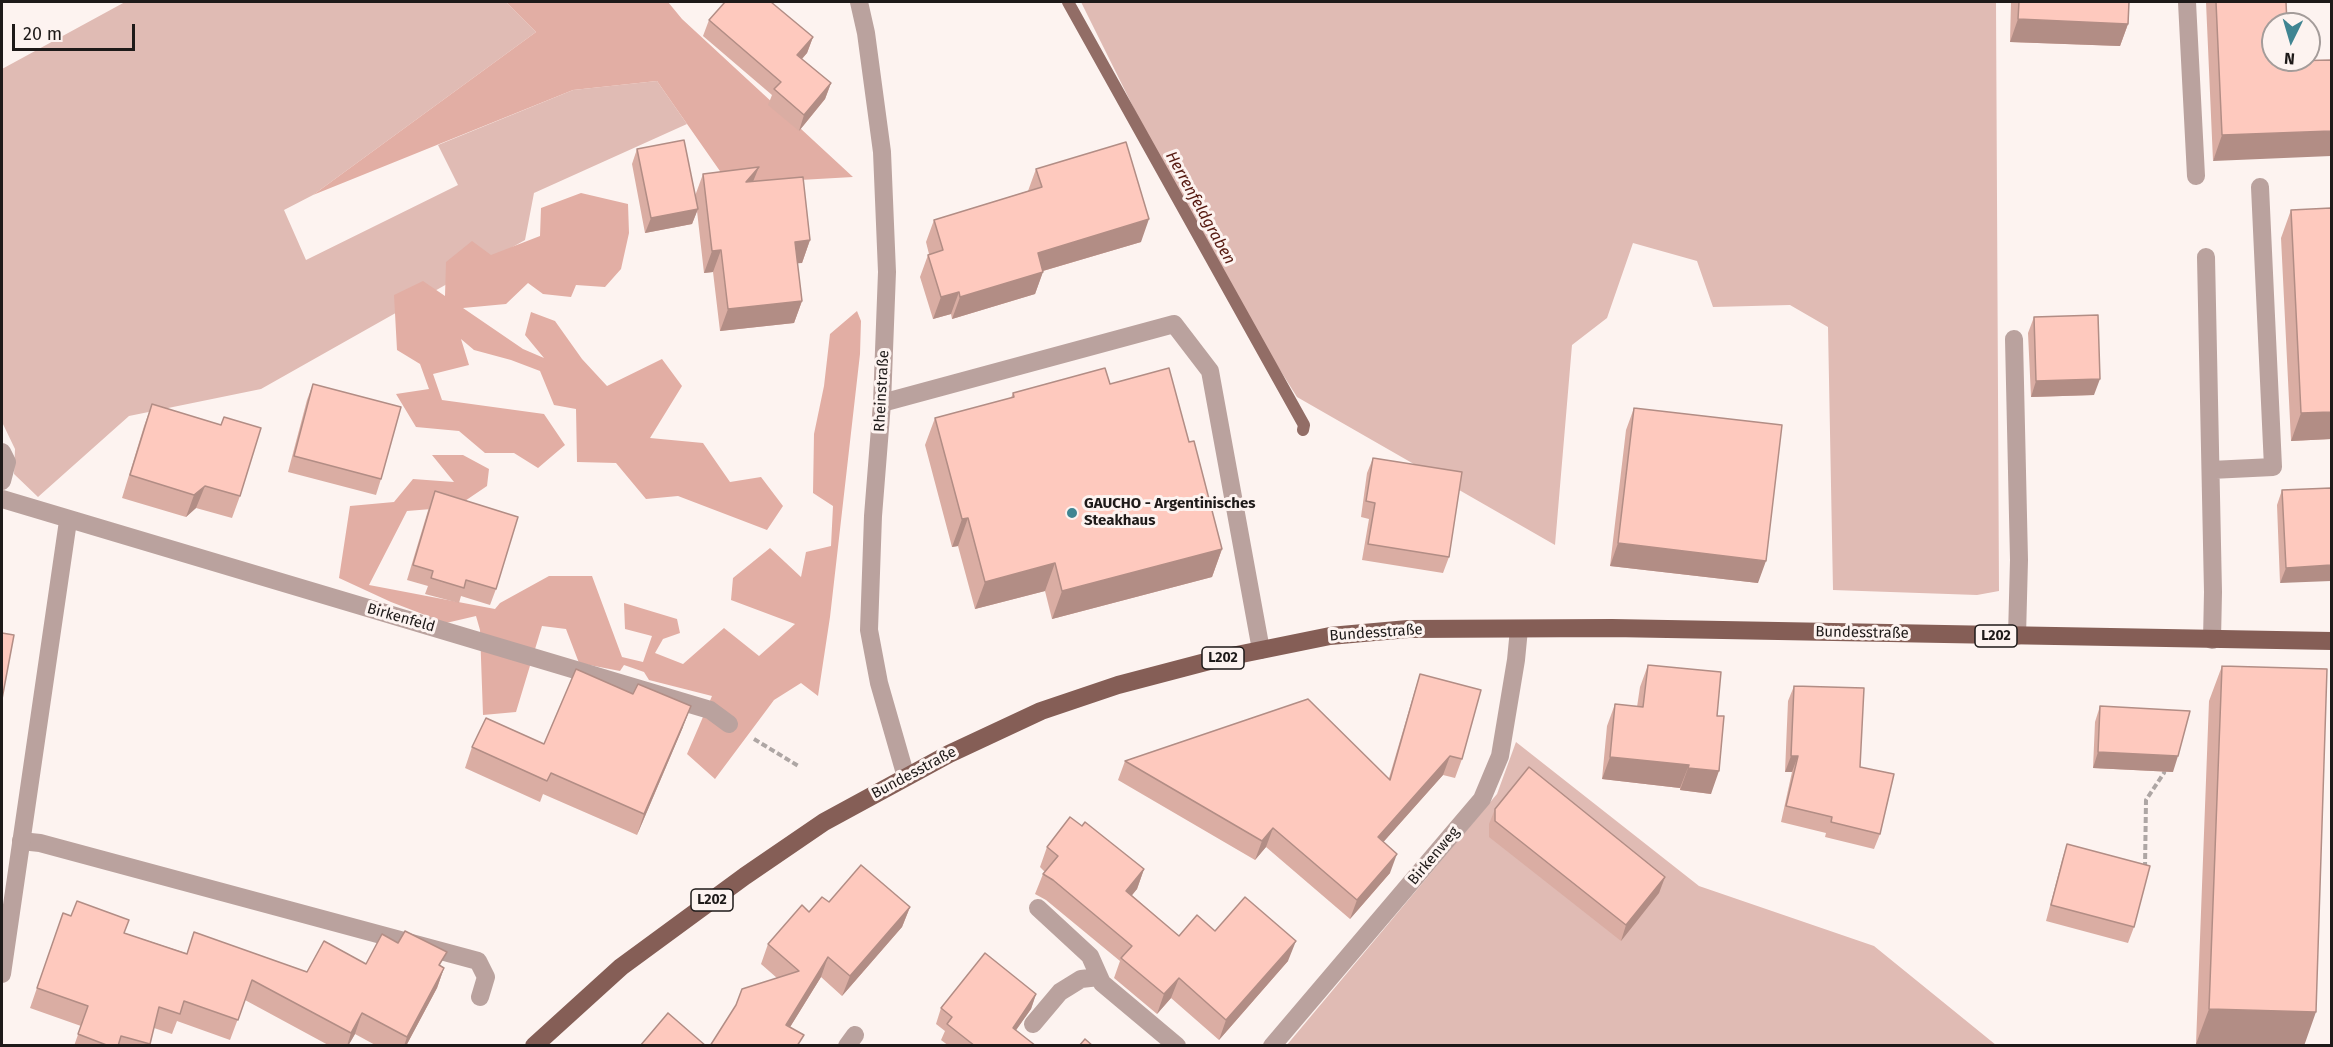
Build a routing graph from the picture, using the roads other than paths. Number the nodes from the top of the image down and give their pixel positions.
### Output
1 (859, 2) edge
2 (2187, 2) edge
3 (2196, 176) dead end
4 (2260, 187) dead end
5 (2206, 257) dead end
6 (2014, 339) dead end
7 (882, 403) junction
8 (2, 452) edge
9 (2211, 470) junction
10 (2, 481) edge
11 (2, 499) edge
12 (69, 521) junction
13 (1519, 629) junction
14 (2017, 636) junction
15 (2212, 640) junction
16 (2331, 641) edge
17 (1261, 650) junction
18 (729, 724) road end
19 (906, 777) junction
20 (21, 841) junction
21 (1038, 908) dead end
22 (2, 974) edge
23 (1099, 977) junction
24 (480, 997) dead end
25 (1033, 1024) dead end
26 (534, 1046) edge
27 (1177, 1046) edge
28 (1272, 1046) edge

1 - 7 street, Rheinstraße
2 - 3 street
4 - 9 street
5 - 9 street
6 - 14 street
7 - 17 street
7 - 19 street, Rheinstraße
8 - 10 street
9 - 15 street
11 - 12 street, Birkenfeld
12 - 18 street, Birkenfeld
12 - 20 street
13 - 14 main road, Bundesstraße / L202
13 - 17 main road, Bundesstraße / L202
13 - 28 street, Birkenweg
14 - 15 main road, Bundesstraße / L202
15 - 16 main road, Bundesstraße / L202
17 - 19 main road, Bundesstraße / L202
19 - 26 main road, Bundesstraße / L202
20 - 22 street
20 - 24 street
21 - 23 street
23 - 25 street
23 - 27 street

